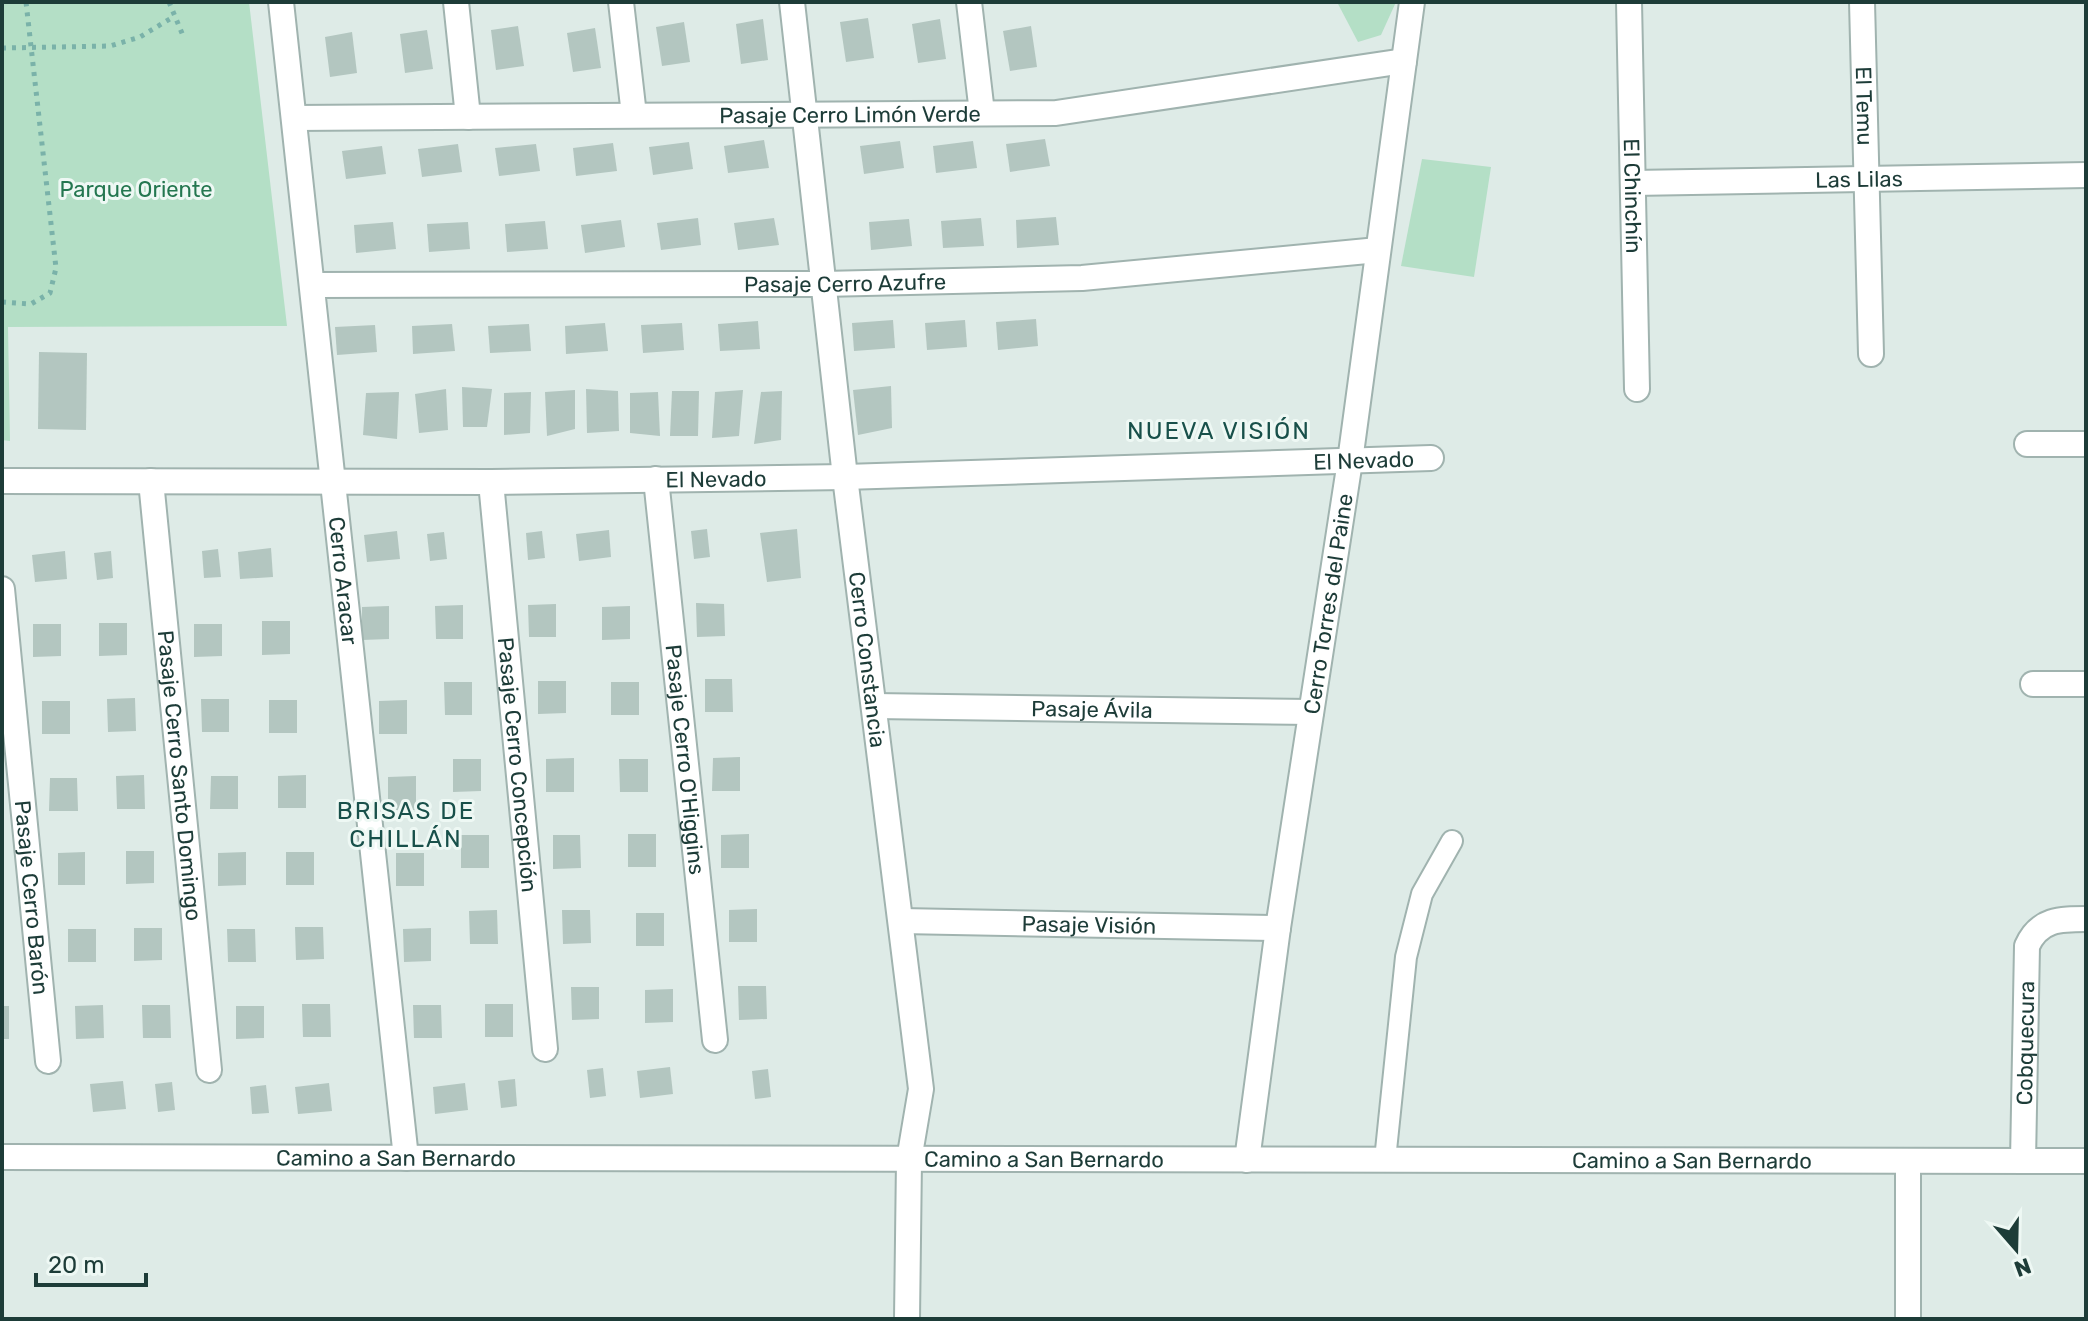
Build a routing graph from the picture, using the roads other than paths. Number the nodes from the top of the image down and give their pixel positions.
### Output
1 (281, 2) edge
2 (456, 2) edge
3 (621, 2) edge
4 (792, 2) edge
5 (969, 2) edge
6 (1412, 2) edge
7 (1629, 2) edge
8 (1862, 2) edge
9 (1404, 61) junction
10 (982, 113) junction
11 (634, 115) junction
12 (804, 115) junction
13 (468, 117) junction
14 (294, 118) junction
15 (2086, 175) edge
16 (1867, 179) junction
17 (1633, 183) junction
18 (1378, 250) junction
19 (823, 284) junction
20 (313, 285) junction
21 (1871, 354) dead end
22 (1637, 389) dead end
23 (2027, 444) dead end
24 (2086, 444) edge
25 (1431, 458) dead end
26 (1350, 461) junction
27 (845, 477) junction
28 (656, 479) junction
29 (2, 481) edge
30 (151, 481) junction
31 (334, 482) junction
32 (491, 482) junction
33 (2, 589) edge
34 (2033, 684) dead end
35 (2086, 684) edge
36 (874, 706) junction
37 (1311, 712) junction
38 (1452, 841) dead end
39 (2086, 919) edge
40 (901, 921) junction
41 (1278, 928) junction
42 (715, 1040) dead end
43 (545, 1049) dead end
44 (48, 1061) dead end
45 (209, 1070) dead end
46 (2, 1157) edge
47 (406, 1158) junction
48 (909, 1160) junction
49 (1247, 1160) junction
50 (1385, 1160) junction
51 (1908, 1161) junction
52 (2023, 1161) junction
53 (2086, 1161) edge
54 (907, 1319) edge
55 (1908, 1319) edge

1 - 14 street, Cerro Aracar
2 - 13 street
3 - 11 street
4 - 12 street, Cerro Constancia
5 - 10 street
6 - 9 street, Cerro Torres del Paine
7 - 17 street, El Chinchín
8 - 16 street, El Temu
9 - 10 street, Pasaje Cerro Limón Verde
9 - 18 street, Cerro Torres del Paine
10 - 12 street, Pasaje Cerro Limón Verde
11 - 12 street, Pasaje Cerro Limón Verde
11 - 13 street, Pasaje Cerro Limón Verde
12 - 19 street, Cerro Constancia
13 - 14 street, Pasaje Cerro Limón Verde
14 - 20 street, Cerro Aracar
15 - 16 street, Las Lilas
16 - 17 street, Las Lilas
16 - 21 street, El Temu
17 - 22 street, El Chinchín
18 - 19 street, Pasaje Cerro Azufre
18 - 26 street, Cerro Torres del Paine
19 - 20 street, Pasaje Cerro Azufre
19 - 27 street, Cerro Constancia
20 - 31 street, Cerro Aracar
23 - 24 street
25 - 26 street, El Nevado
26 - 27 street, El Nevado
26 - 37 street, Cerro Torres del Paine
27 - 28 street, El Nevado
27 - 36 street, Cerro Constancia
28 - 32 street, El Nevado
28 - 42 street, Pasaje Cerro O'Higgins
29 - 30 street, El Nevado
30 - 31 street, El Nevado
30 - 45 street, Pasaje Cerro Santo Domingo
31 - 32 street, El Nevado
31 - 47 street, Cerro Aracar
32 - 43 street, Pasaje Cerro Concepción
33 - 44 street, Pasaje Cerro Barón
34 - 35 street
36 - 37 street, Pasaje Ávila
36 - 40 street, Cerro Constancia
37 - 41 street, Cerro Torres del Paine
38 - 50 lane
39 - 52 street, Cobquecura
40 - 41 street, Pasaje Visión
40 - 48 street, Cerro Constancia
41 - 49 street, Cerro Torres del Paine
46 - 47 street, Camino a San Bernardo
47 - 48 street, Camino a San Bernardo
48 - 49 street, Camino a San Bernardo
48 - 54 street, Cerro Constancia
49 - 50 street, Camino a San Bernardo
50 - 51 street, Camino a San Bernardo
51 - 52 street, Camino a San Bernardo
51 - 55 street
52 - 53 street, Camino a San Bernardo

